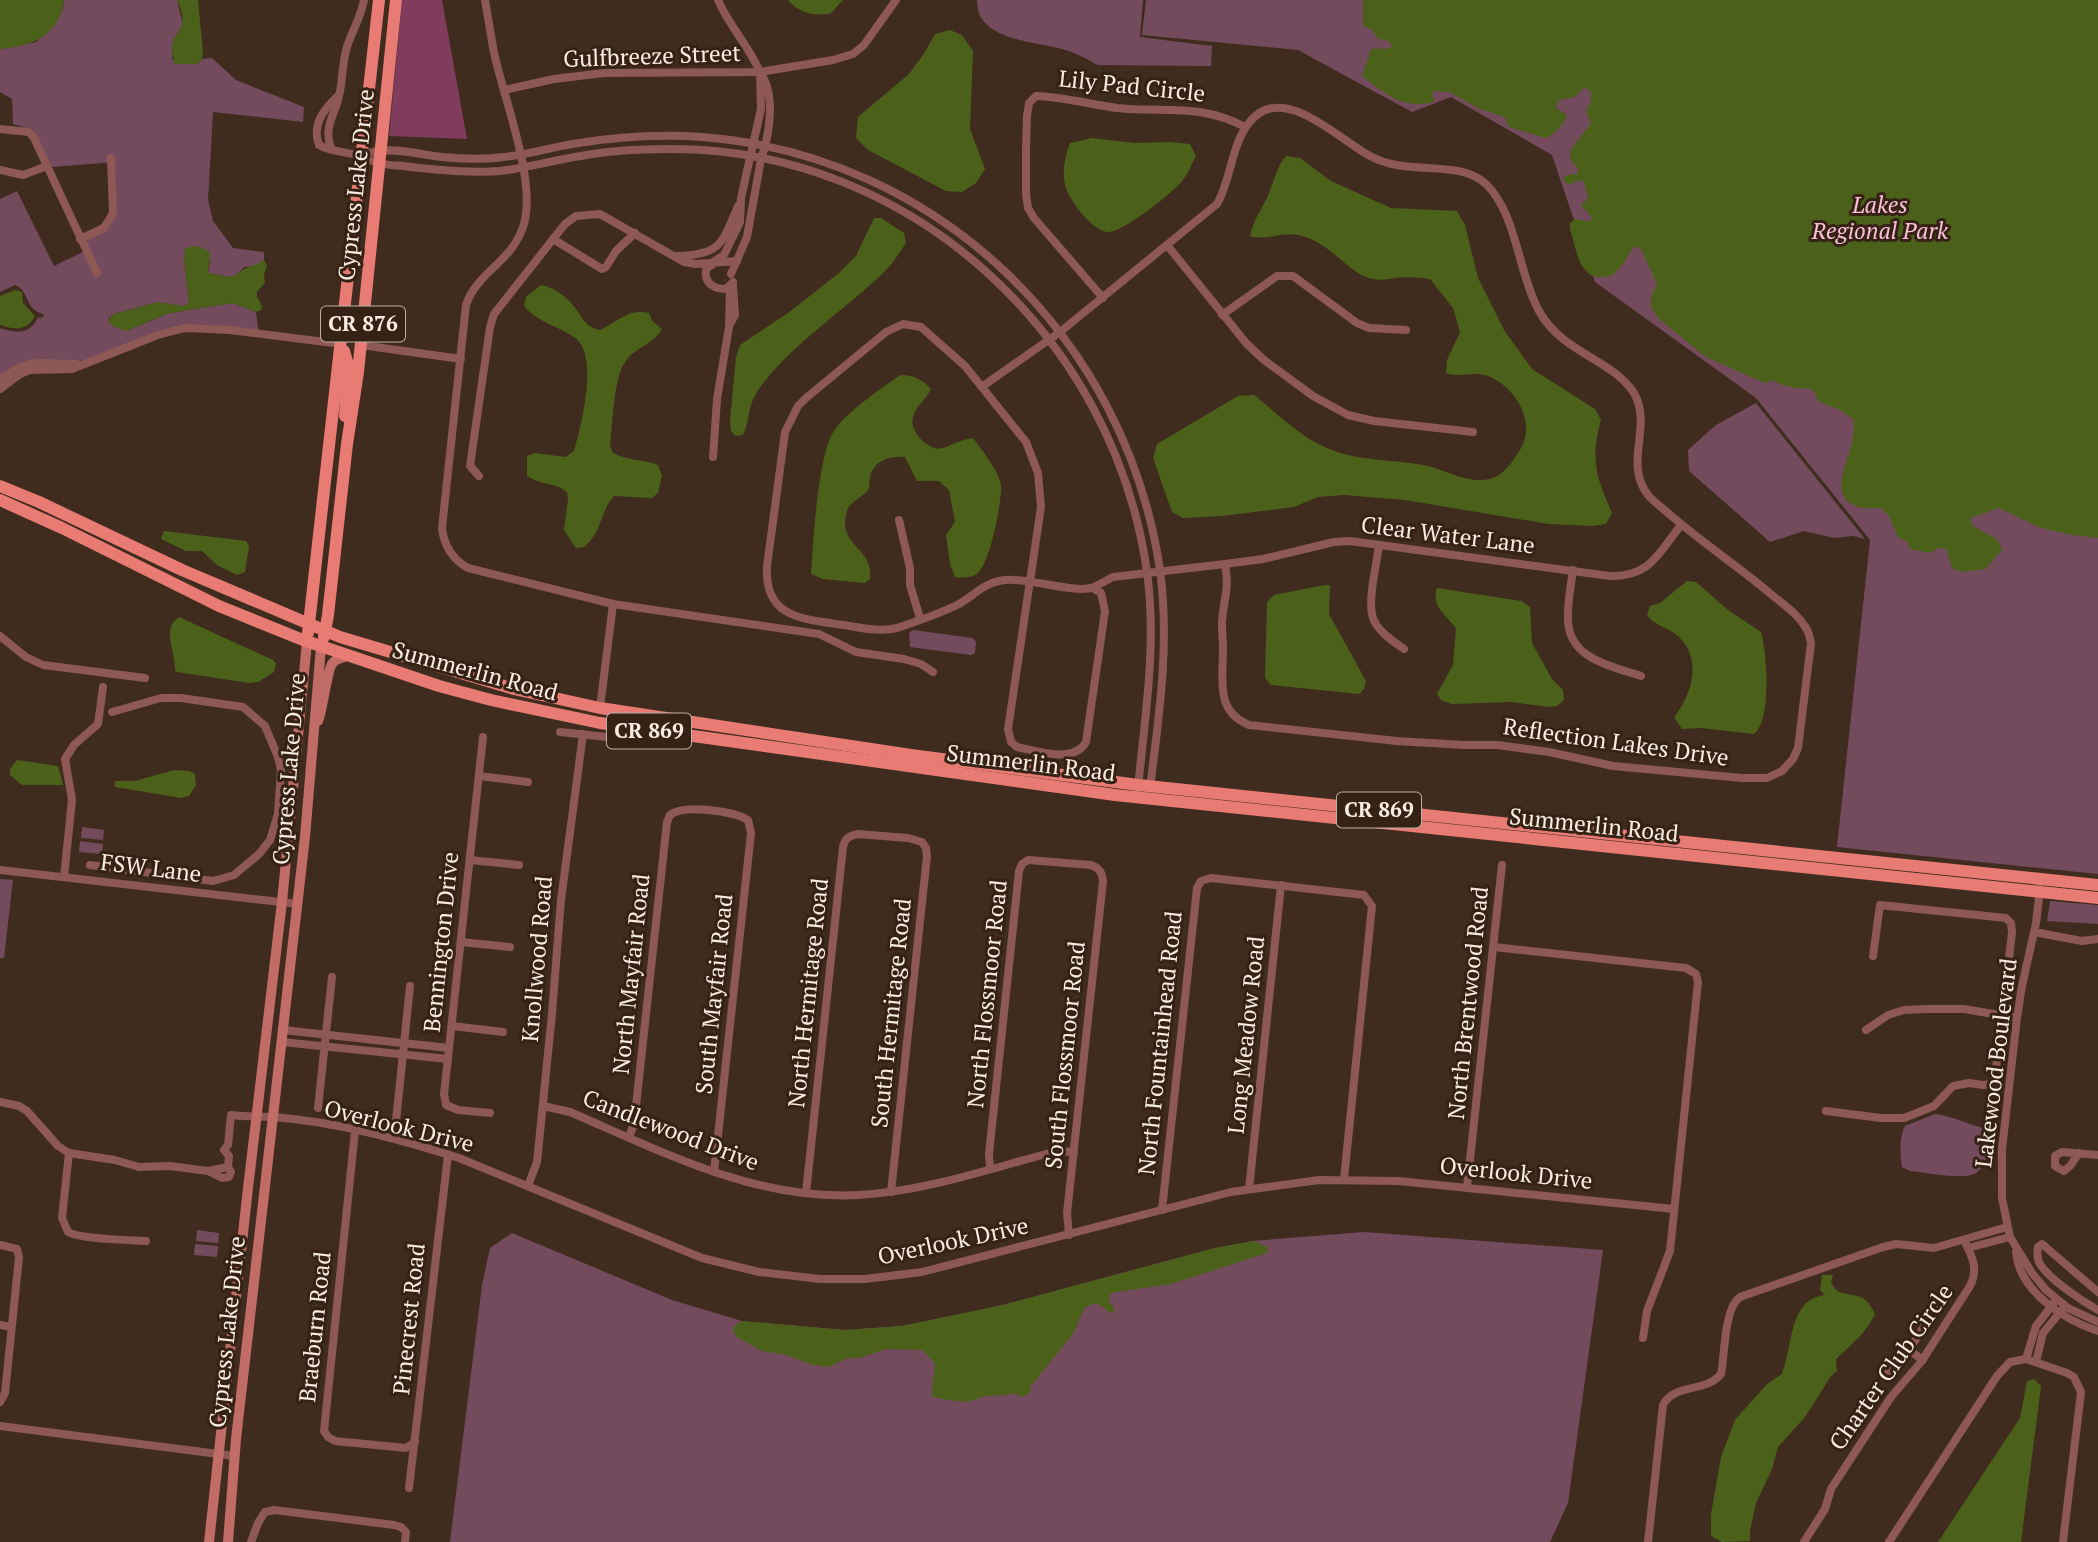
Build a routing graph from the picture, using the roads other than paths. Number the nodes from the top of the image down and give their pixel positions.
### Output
1 (363, 0) edge
2 (379, 0) edge
3 (396, 0) edge
4 (485, 0) edge
5 (718, 0) edge
6 (896, 0) edge
7 (760, 72) junction
8 (505, 90) junction
9 (1245, 127) junction
10 (0, 129) edge
11 (754, 144) junction
12 (766, 147) junction
13 (520, 155) junction
14 (362, 156) junction
15 (380, 157) junction
16 (751, 157) junction
17 (111, 159) dead end
18 (761, 159) junction
19 (47, 166) junction
20 (522, 168) junction
21 (0, 170) edge
22 (741, 198) junction
23 (635, 233) junction
24 (80, 239) junction
25 (553, 239) junction
26 (1167, 245) junction
27 (674, 256) junction
28 (737, 261) junction
29 (710, 264) junction
30 (97, 273) dead end
31 (731, 281) junction
32 (1103, 298) junction
33 (1223, 316) junction
34 (1406, 330) dead end
35 (1060, 331) junction
36 (1050, 339) junction
37 (341, 344) junction
38 (361, 345) junction
39 (461, 359) junction
40 (82, 364) junction
41 (0, 380) edge
42 (983, 386) junction
43 (0, 389) edge
44 (1472, 432) dead end
45 (349, 433) junction
46 (713, 457) dead end
47 (479, 476) dead end
48 (0, 486) edge
49 (0, 500) edge
50 (899, 520) dead end
51 (1681, 525) junction
52 (62, 527) junction
53 (1379, 545) junction
54 (139, 549) junction
55 (1225, 565) junction
56 (1573, 570) junction
57 (1160, 572) junction
58 (1147, 573) junction
59 (1029, 581) junction
60 (1093, 588) junction
61 (613, 604) junction
62 (920, 618) junction
63 (309, 625) junction
64 (325, 631) junction
65 (0, 636) edge
66 (307, 642) junction
67 (321, 647) junction
68 (1404, 649) dead end
69 (347, 656) junction
70 (933, 672) dead end
71 (1641, 676) dead end
72 (145, 678) dead end
73 (103, 687) dead end
74 (600, 708) junction
75 (112, 712) dead end
76 (559, 732) dead end
77 (583, 734) junction
78 (313, 737) junction
79 (483, 737) dead end
80 (607, 737) dead end
81 (297, 756) junction
82 (278, 757) junction
83 (479, 776) junction
84 (528, 782) dead end
85 (1143, 792) junction
86 (748, 820) joint
87 (919, 841) joint
88 (470, 860) junction
89 (90, 865) dead end
90 (519, 865) dead end
91 (1502, 866) dead end
92 (0, 870) edge
93 (155, 874) junction
94 (65, 877) junction
95 (1103, 880) joint
96 (1281, 885) junction
97 (2098, 885) edge
98 (2040, 886) junction
99 (153, 887) junction
100 (2098, 898) edge
101 (282, 902) junction
102 (298, 904) junction
103 (2034, 932) junction
104 (2098, 939) edge
105 (461, 942) junction
106 (510, 947) dead end
107 (1494, 947) junction
108 (1873, 956) dead end
109 (332, 978) dead end
110 (410, 986) dead end
111 (2002, 1017) junction
112 (2017, 1018) junction
113 (452, 1026) junction
114 (283, 1030) junction
115 (1866, 1030) dead end
116 (503, 1032) dead end
117 (325, 1034) junction
118 (282, 1042) junction
119 (404, 1043) junction
120 (324, 1046) junction
121 (449, 1048) junction
122 (403, 1054) junction
123 (448, 1059) junction
124 (0, 1101) edge
125 (543, 1106) junction
126 (318, 1108) dead end
127 (1826, 1111) dead end
128 (490, 1113) dead end
129 (273, 1117) junction
130 (257, 1118) junction
131 (396, 1121) dead end
132 (355, 1131) junction
133 (629, 1137) junction
134 (1074, 1152) junction
135 (69, 1153) junction
136 (2079, 1153) dead end
137 (448, 1155) junction
138 (2098, 1155) edge
139 (990, 1168) junction
140 (714, 1172) junction
141 (1344, 1179) junction
142 (528, 1186) junction
143 (1467, 1187) junction
144 (1249, 1189) junction
145 (891, 1192) junction
146 (806, 1193) junction
147 (1674, 1209) junction
148 (1162, 1210) junction
149 (2007, 1227) junction
150 (1069, 1234) junction
151 (2010, 1237) junction
152 (146, 1241) dead end
153 (1966, 1244) junction
154 (0, 1245) edge
155 (237, 1282) junction
156 (253, 1284) junction
157 (2098, 1292) edge
158 (2054, 1303) junction
159 (1937, 1306) dead end
160 (2062, 1309) junction
161 (2098, 1310) edge
162 (2098, 1322) edge
163 (0, 1325) edge
164 (11, 1327) junction
165 (2098, 1331) edge
166 (1643, 1338) dead end
167 (2036, 1339) junction
168 (1909, 1350) junction
169 (2026, 1359) junction
170 (1923, 1360) junction
171 (2036, 1362) junction
172 (1884, 1377) dead end
173 (0, 1402) edge
174 (0, 1426) edge
175 (415, 1442) junction
176 (218, 1454) junction
177 (234, 1456) junction
178 (409, 1488) dead end
179 (209, 1542) edge
180 (228, 1542) edge
181 (251, 1542) edge
182 (405, 1542) edge
183 (1648, 1542) edge
184 (1804, 1542) edge
185 (1889, 1542) edge
186 (2063, 1542) edge

1 - 14 street
2 - 14 main road, Cypress Lake Drive / CR 876
3 - 15 main road, Cypress Lake Drive / CR 876
4 - 8 street
5 - 7 street
6 - 7 street, Gulfbreeze Street
7 - 8 street, Gulfbreeze Street
7 - 11 street
7 - 12 street
8 - 13 street
9 - 26 street
9 - 32 street, Lily Pad Circle
9 - 51 street, Reflection Lakes Drive
10 - 19 street
11 - 12 street
11 - 13 street
11 - 16 street
12 - 18 street
12 - 35 street
13 - 15 street
13 - 20 street
14 - 15 street
14 - 37 main road, Cypress Lake Drive / CR 876
15 - 20 street
15 - 38 main road, Cypress Lake Drive / CR 876
16 - 18 street
16 - 20 street
16 - 22 street
17 - 24 street
18 - 28 street
18 - 36 street
19 - 21 street
19 - 24 street
20 - 39 street
22 - 27 street
22 - 29 street
23 - 25 street
23 - 25 street
23 - 27 street
24 - 30 street
25 - 47 street
26 - 32 street
26 - 33 street
27 - 29 street
28 - 29 street
28 - 31 street
29 - 31 street
29 - 31 street
31 - 46 street
32 - 35 street
33 - 34 street
33 - 44 street
35 - 36 street
35 - 57 street
36 - 42 street
36 - 58 street
37 - 40 street
37 - 45 main road
37 - 63 main road, Cypress Lake Drive / CR 876
38 - 39 street
38 - 45 main road, Cypress Lake Drive / CR 876
39 - 61 street
40 - 41 street
40 - 43 street
42 - 59 street
42 - 62 street
45 - 64 main road, Cypress Lake Drive / CR 876
48 - 54 main road, Summerlin Road / CR 869
49 - 52 main road, Summerlin Road / CR 869
50 - 62 street
51 - 55 street, Reflection Lakes Drive
51 - 56 street, Clear Water Lane
52 - 54 main road
52 - 66 main road, Summerlin Road / CR 869
53 - 55 street, Clear Water Lane
53 - 56 street, Clear Water Lane
53 - 68 street
54 - 63 main road, Summerlin Road / CR 869
55 - 57 street, Clear Water Lane
56 - 71 street
57 - 58 street, Clear Water Lane
57 - 85 street
58 - 60 street, Clear Water Lane
58 - 85 street
59 - 60 street
59 - 60 street
59 - 62 street
61 - 70 street
61 - 74 street
63 - 64 main road, Summerlin Road / CR 869
63 - 66 main road, Cypress Lake Drive / CR 876
64 - 67 main road, Cypress Lake Drive / CR 876
64 - 74 main road, Summerlin Road / CR 869
65 - 72 street
66 - 67 main road, Summerlin Road / CR 869
66 - 81 main road, Cypress Lake Drive / CR 876
67 - 69 main road, Summerlin Road / CR 869
67 - 78 main road, Cypress Lake Drive / CR 876
69 - 78 main road
69 - 85 main road, Summerlin Road / CR 869
73 - 94 street
74 - 85 main road, Summerlin Road / CR 869
75 - 82 street
76 - 77 street
77 - 80 street
77 - 125 street, Knollwood Road
78 - 102 main road, Cypress Lake Drive / CR 876
79 - 83 street, Bennington Drive
81 - 82 street
81 - 101 main road, Cypress Lake Drive / CR 876
82 - 93 street
83 - 84 street
83 - 88 street, Bennington Drive
85 - 98 main road, Summerlin Road / CR 869
86 - 133 street, North Mayfair Road
86 - 140 street, South Mayfair Road
87 - 145 street, South Hermitage Road
87 - 146 street, North Hermitage Road
88 - 90 street
88 - 105 street, Bennington Drive
89 - 93 street
91 - 107 street, North Brentwood Road
92 - 94 street, FSW Lane
93 - 99 street
94 - 99 street, FSW Lane
95 - 134 street, South Flossmoor Road
95 - 139 street, North Flossmoor Road
96 - 141 street
96 - 144 street, Long Meadow Road
96 - 148 street, North Fountainhead Road
97 - 98 main road, Summerlin Road / CR 869
98 - 100 main road, Summerlin Road / CR 869
98 - 103 street, Lakewood Boulevard
99 - 101 street, FSW Lane
101 - 102 street, FSW Lane
101 - 130 main road, Cypress Lake Drive / CR 876
102 - 114 main road, Cypress Lake Drive / CR 876
103 - 104 street
103 - 112 street, Lakewood Boulevard
105 - 106 street
105 - 113 street, Bennington Drive
107 - 143 street, North Brentwood Road
107 - 147 street
108 - 111 street
109 - 117 street
110 - 119 street
111 - 112 street
111 - 115 street
111 - 127 street
112 - 149 street, Lakewood Boulevard
113 - 116 street
113 - 121 street, Bennington Drive
114 - 117 street
114 - 118 main road, Cypress Lake Drive / CR 876
117 - 119 street
117 - 120 street
118 - 120 street
118 - 129 main road, Cypress Lake Drive / CR 876
119 - 121 street
119 - 122 street
120 - 122 street
120 - 126 street
121 - 123 street, Bennington Drive
122 - 123 street
122 - 131 street
123 - 128 street, Bennington Drive
124 - 135 street
125 - 133 street, Candlewood Drive
125 - 142 street, Knollwood Road
129 - 130 street, Overlook Drive
129 - 132 street, Overlook Drive
129 - 156 main road, Cypress Lake Drive / CR 876
130 - 135 street, Overlook Drive
130 - 155 main road, Cypress Lake Drive / CR 876
132 - 137 street, Overlook Drive
132 - 175 street, Braeburn Road
133 - 140 street, Candlewood Drive
134 - 139 street, Candlewood Drive
134 - 150 street, South Flossmoor Road
135 - 152 street
136 - 138 street
137 - 142 street, Overlook Drive
137 - 175 street, Pinecrest Road
139 - 145 street, Candlewood Drive
140 - 146 street, Candlewood Drive
141 - 143 street, Overlook Drive
141 - 144 street, Overlook Drive
142 - 150 street, Overlook Drive
143 - 147 street, Overlook Drive
144 - 148 street, Overlook Drive
145 - 146 street, Candlewood Drive
147 - 166 street
148 - 150 street, Overlook Drive
149 - 151 street, Lakewood Boulevard
149 - 153 street, Charter Club Circle
151 - 153 street, Charter Club Circle
151 - 158 street, Lakewood Boulevard
153 - 170 street, Charter Club Circle
153 - 183 street, Charter Club Circle
154 - 164 street
155 - 156 street
155 - 176 main road, Cypress Lake Drive / CR 876
156 - 177 main road, Cypress Lake Drive / CR 876
157 - 161 street
158 - 160 street, Lakewood Boulevard
158 - 167 street
159 - 168 street
160 - 162 street, Lakewood Boulevard
160 - 165 street, Lakewood Boulevard
160 - 167 street
163 - 164 street
164 - 173 street
167 - 169 street
167 - 171 street
168 - 170 street
168 - 172 street
169 - 171 street
169 - 185 street
170 - 184 street, Charter Club Circle
171 - 186 street
174 - 176 street
175 - 178 street, Pinecrest Road
176 - 177 street
176 - 179 main road, Cypress Lake Drive / CR 876
177 - 180 main road, Cypress Lake Drive / CR 876
181 - 182 street

